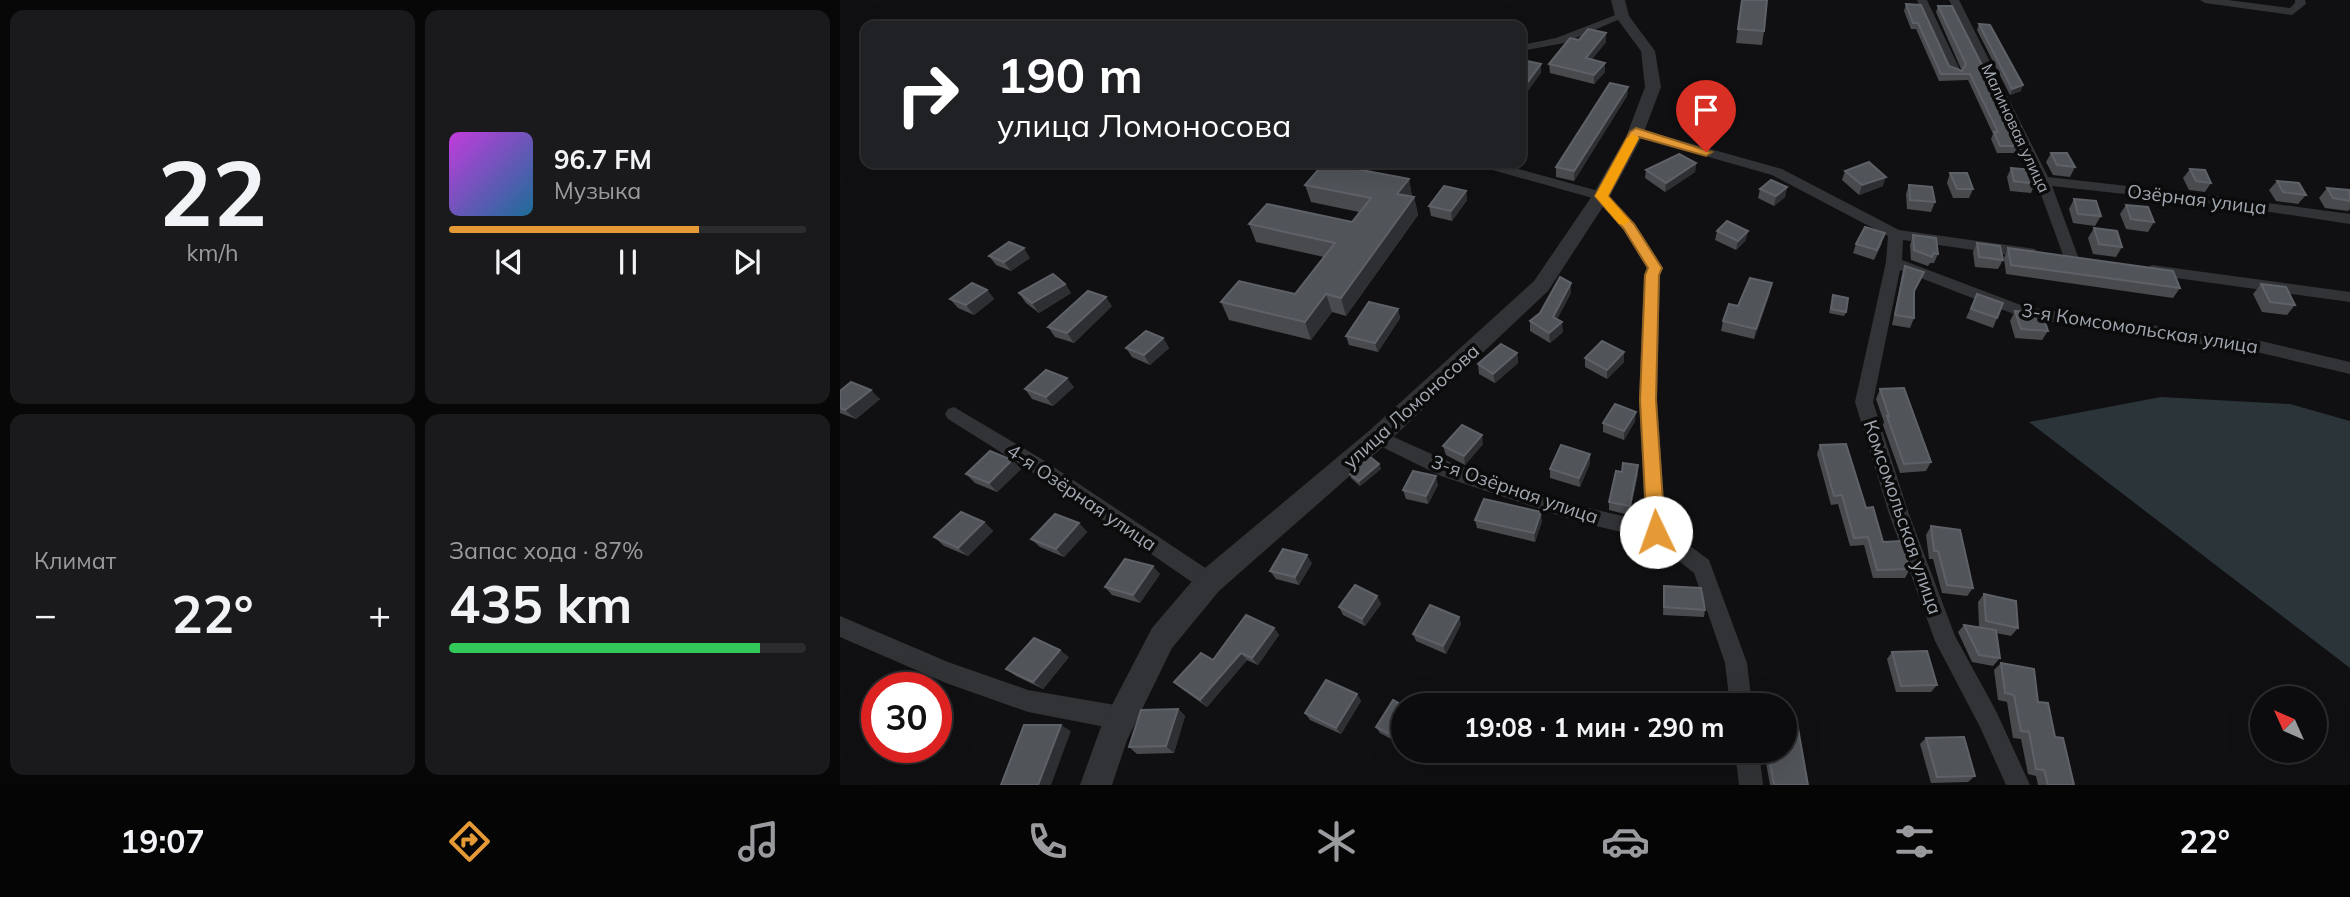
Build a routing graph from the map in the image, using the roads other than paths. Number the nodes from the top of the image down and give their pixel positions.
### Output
1 (1922, 0) edge
2 (1954, 0) edge
3 (2206, 0) edge
4 (2300, 0) edge
5 (1620, 8) edge
6 (1528, 51) edge
7 (1955, 72) edge
8 (1636, 132) junction
9 (1501, 168) edge
10 (2043, 181) junction
11 (1601, 196) junction
12 (2350, 219) edge
13 (1896, 234) junction
14 (1894, 262) junction
15 (2139, 268) edge
16 (2350, 297) edge
17 (2350, 368) edge
18 (954, 414) dead end
19 (1378, 437) junction
20 (1656, 532) junction
21 (1209, 582) junction
22 (840, 626) edge
23 (1740, 693) edge
24 (1121, 718) junction
25 (1748, 763) edge
26 (1096, 785) edge
27 (1751, 785) edge
28 (2018, 785) edge

1 - 7 street
2 - 10 street, Малиновая улица
3 - 4 street
5 - 6 street
5 - 8 street, улица Ломоносова
8 - 11 street, улица Ломоносова
8 - 13 street
9 - 11 street
10 - 12 street, Озёрная улица
10 - 13 street, Малиновая улица
11 - 19 street, улица Ломоносова
11 - 20 street
13 - 14 street, Комсомольская улица
14 - 17 street, 3-я Комсомольская улица
14 - 28 street, Комсомольская улица
15 - 16 street
18 - 21 street, 4-я Озёрная улица
19 - 20 street, 3-я Озёрная улица
19 - 21 street, улица Ломоносова
20 - 23 street
21 - 24 street, улица Ломоносова
22 - 24 street
24 - 26 street, улица Ломоносова
25 - 27 street

